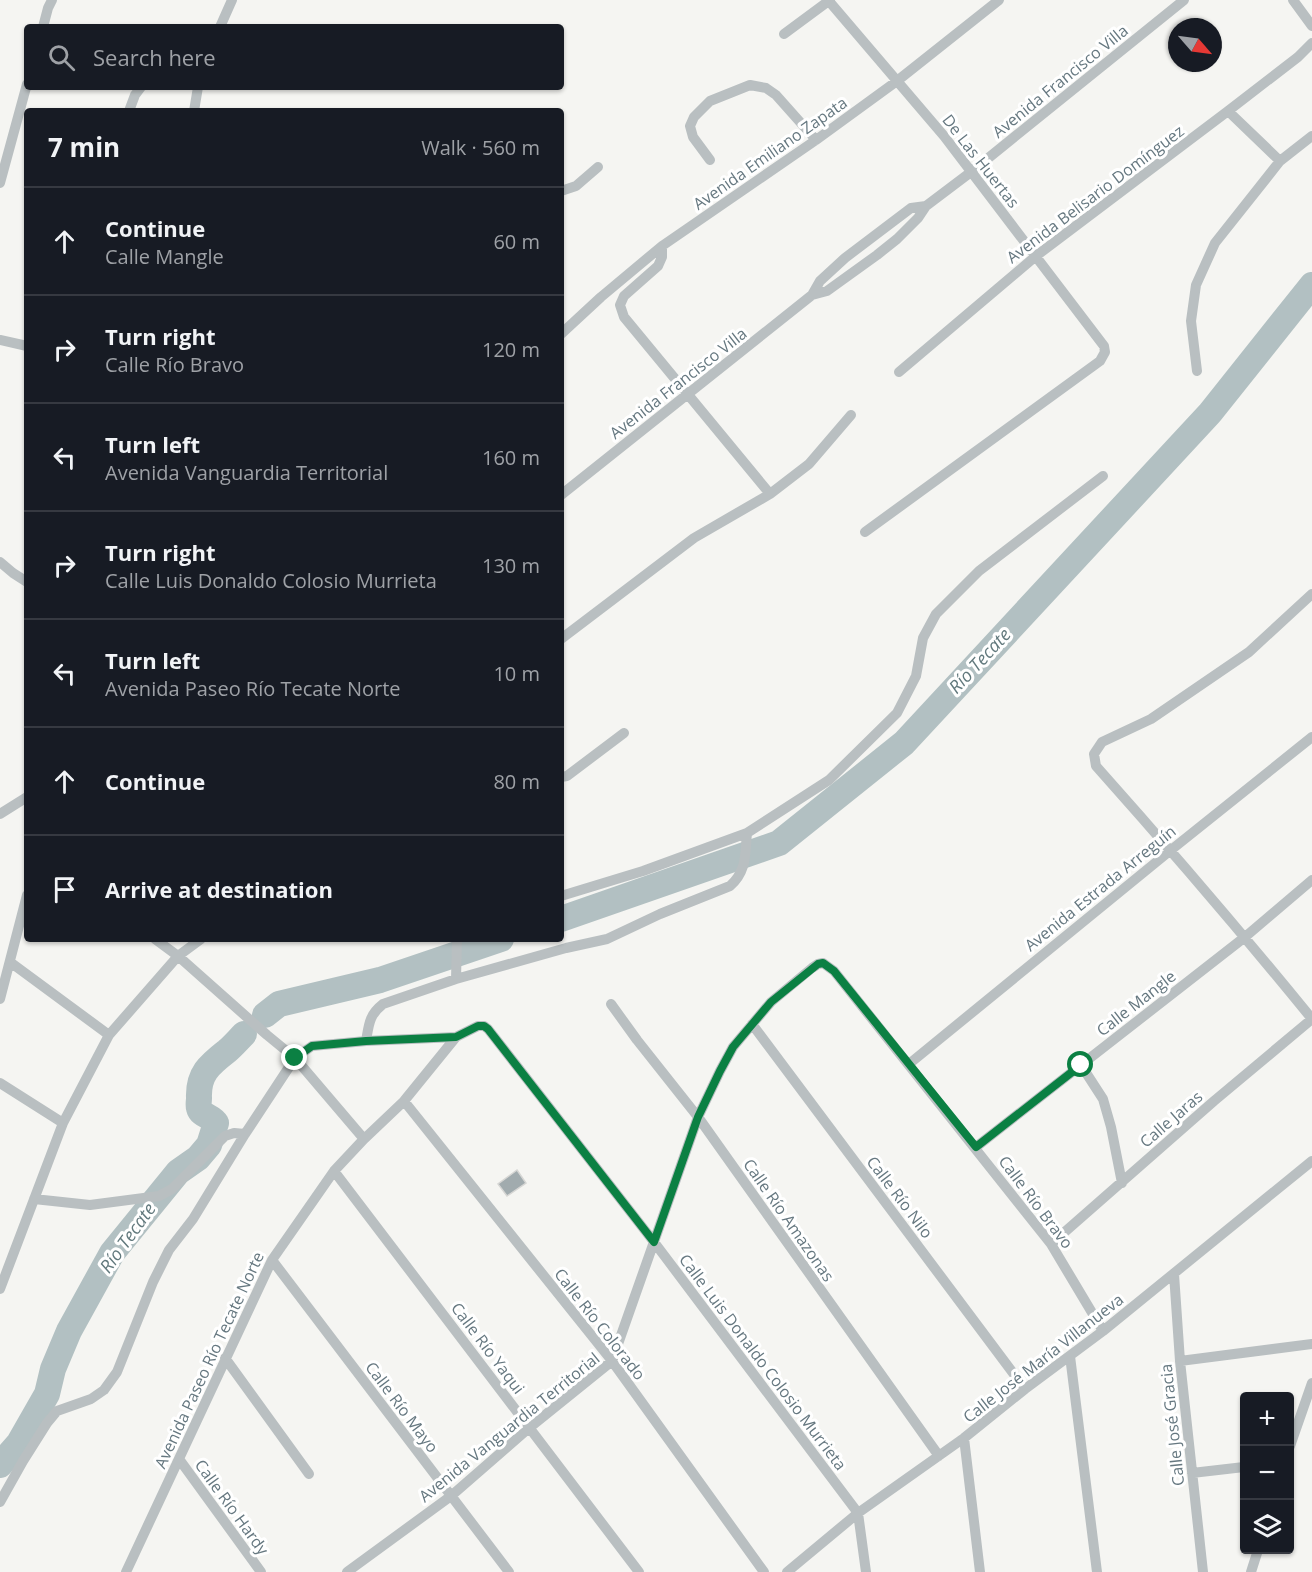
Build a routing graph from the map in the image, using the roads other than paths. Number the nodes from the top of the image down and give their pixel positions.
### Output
1 (52, 0) edge
2 (232, 0) edge
3 (829, 0) edge
4 (999, 0) edge
5 (1184, 0) edge
6 (1293, 0) edge
7 (44, 24) edge
8 (221, 24) edge
9 (1312, 26) edge
10 (784, 34) dead end
11 (1312, 43) edge
12 (897, 81) junction
13 (25, 90) edge
14 (139, 90) edge
15 (198, 90) edge
16 (130, 108) edge
17 (194, 108) edge
18 (1228, 111) junction
19 (1312, 136) edge
20 (816, 140) junction
21 (710, 160) dead end
22 (1280, 161) junction
23 (598, 167) dead end
24 (971, 172) junction
25 (0, 183) edge
26 (564, 190) edge
27 (926, 206) junction
28 (662, 246) junction
29 (1036, 256) junction
30 (812, 295) junction
31 (564, 331) edge
32 (0, 340) edge
33 (24, 345) edge
34 (1197, 371) dead end
35 (899, 372) dead end
36 (688, 395) junction
37 (851, 415) dead end
38 (1103, 476) dead end
39 (564, 493) edge
40 (770, 494) junction
41 (865, 532) dead end
42 (0, 562) edge
43 (24, 580) edge
44 (1312, 594) edge
45 (564, 637) edge
46 (624, 733) dead end
47 (1312, 737) edge
48 (564, 776) edge
49 (24, 799) edge
50 (0, 814) edge
51 (747, 833) junction
52 (1171, 850) junction
53 (1312, 880) edge
54 (564, 895) edge
55 (24, 907) edge
56 (1245, 936) junction
57 (159, 942) edge
58 (197, 942) edge
59 (457, 942) edge
60 (178, 956) junction
61 (10, 962) junction
62 (818, 964) joint
63 (456, 979) junction
64 (0, 999) edge
65 (612, 1004) dead end
66 (1312, 1019) edge
67 (752, 1024) junction
68 (488, 1029) joint
69 (110, 1035) junction
70 (456, 1037) junction
71 (366, 1041) junction
72 (295, 1058) junction
73 (909, 1064) junction
74 (1081, 1065) junction
75 (0, 1083) edge
76 (404, 1101) junction
77 (698, 1117) junction
78 (63, 1123) junction
79 (245, 1134) junction
80 (364, 1139) junction
81 (976, 1147) junction
82 (1312, 1161) edge
83 (334, 1171) junction
84 (1122, 1182) junction
85 (34, 1199) junction
86 (654, 1242) junction
87 (1051, 1244) junction
88 (272, 1260) junction
89 (1174, 1274) junction
90 (0, 1289) edge
91 (1103, 1331) junction
92 (1312, 1344) edge
93 (1070, 1356) junction
94 (225, 1359) junction
95 (612, 1361) junction
96 (1180, 1361) junction
97 (1312, 1383) edge
98 (1025, 1389) junction
99 (529, 1428) junction
100 (1294, 1435) edge
101 (964, 1438) junction
102 (939, 1456) junction
103 (179, 1459) junction
104 (1240, 1468) edge
105 (1192, 1473) junction
106 (309, 1474) dead end
107 (451, 1496) junction
108 (1, 1497) edge
109 (858, 1514) junction
110 (1257, 1554) edge
111 (126, 1572) edge
112 (261, 1572) edge
113 (347, 1572) edge
114 (509, 1572) edge
115 (639, 1572) edge
116 (764, 1572) edge
117 (787, 1572) edge
118 (866, 1572) edge
119 (980, 1572) edge
120 (1097, 1572) edge
121 (1203, 1572) edge
122 (1251, 1572) edge

1 - 7 street
2 - 8 street
3 - 10 street
3 - 12 street, De Las Huertas
4 - 12 street, Avenida Emiliano Zapata
5 - 24 street, Avenida Francisco Villa
6 - 9 street
11 - 18 street, Avenida Belisario Domínguez
12 - 20 street, Avenida Emiliano Zapata
12 - 24 street, De Las Huertas
13 - 25 street
14 - 16 street
15 - 17 street
18 - 22 street
18 - 29 street, Avenida Belisario Domínguez
19 - 22 street
20 - 21 street
20 - 28 street, Avenida Emiliano Zapata
22 - 34 street
23 - 26 street
24 - 27 street, Avenida Francisco Villa
24 - 29 street, De Las Huertas
27 - 30 street, Avenida Francisco Villa
27 - 30 street, Avenida Francisco Villa
28 - 31 street, Avenida Emiliano Zapata
28 - 36 street
29 - 35 street, Avenida Belisario Domínguez
29 - 41 street, De Las Huertas
30 - 36 street, Avenida Francisco Villa
32 - 33 street
36 - 39 street, Avenida Francisco Villa
36 - 40 street
37 - 40 street
38 - 51 street
40 - 45 street
42 - 43 street
44 - 52 street
46 - 48 street
47 - 52 street, Avenida Estrada Arreguín
49 - 50 street
51 - 54 street
51 - 63 street
52 - 56 street
52 - 73 street, Avenida Estrada Arreguín
53 - 56 street, Calle Mangle
55 - 61 street
56 - 66 street
56 - 74 street, Calle Mangle
57 - 60 street
58 - 60 street
59 - 63 street
60 - 69 street
60 - 72 street
61 - 64 street
61 - 69 street
62 - 67 street, Avenida Vanguardia Territorial
62 - 73 street, Calle Río Bravo
63 - 71 street
65 - 77 street, Calle Río Amazonas
66 - 84 street, Calle Jaras
67 - 77 street, Avenida Vanguardia Territorial
67 - 98 street, Calle Río Nilo
68 - 70 street, Avenida Paseo Río Tecate Norte
68 - 86 street, Calle Luis Donaldo Colosio Murrieta
69 - 78 street
70 - 71 street
70 - 76 street, Avenida Paseo Río Tecate Norte
71 - 72 street
72 - 79 street
72 - 80 street
73 - 81 street, Calle Río Bravo
74 - 81 street, Calle Mangle
74 - 84 street
75 - 78 street
76 - 80 street, Avenida Paseo Río Tecate Norte
76 - 95 street, Calle Río Colorado
77 - 86 street, Avenida Vanguardia Territorial
77 - 102 street, Calle Río Amazonas
78 - 85 street
79 - 85 street
79 - 108 street
80 - 83 street, Avenida Paseo Río Tecate Norte
81 - 87 street, Calle Río Bravo
82 - 89 street, Calle José María Villanueva
83 - 88 street, Avenida Paseo Río Tecate Norte
83 - 99 street, Calle Río Yaqui
84 - 87 street, Calle Jaras
85 - 90 street
86 - 95 street, Avenida Vanguardia Territorial
86 - 109 street, Calle Luis Donaldo Colosio Murrieta
87 - 91 street, Calle Río Bravo
88 - 94 street, Avenida Paseo Río Tecate Norte
88 - 107 street, Calle Río Mayo
89 - 91 street, Calle José María Villanueva
89 - 96 street, Calle José Gracia
91 - 93 street, Calle José María Villanueva
92 - 96 street
93 - 98 street, Calle José María Villanueva
93 - 120 street
94 - 103 street, Avenida Paseo Río Tecate Norte
94 - 106 street
95 - 99 street, Avenida Vanguardia Territorial
95 - 116 street, Calle Río Colorado
96 - 105 street, Calle José Gracia
97 - 100 street
98 - 101 street, Calle José María Villanueva
99 - 107 street, Avenida Vanguardia Territorial
99 - 115 street, Calle Río Yaqui
101 - 102 street, Calle José María Villanueva
101 - 119 street
102 - 109 street, Calle José María Villanueva
103 - 111 street, Avenida Paseo Río Tecate Norte
103 - 112 street, Calle Río Hardy
104 - 105 street
105 - 121 street, Calle José Gracia
107 - 113 street, Avenida Vanguardia Territorial
107 - 114 street, Calle Río Mayo
109 - 117 street, Calle José María Villanueva
109 - 118 street
110 - 122 street

